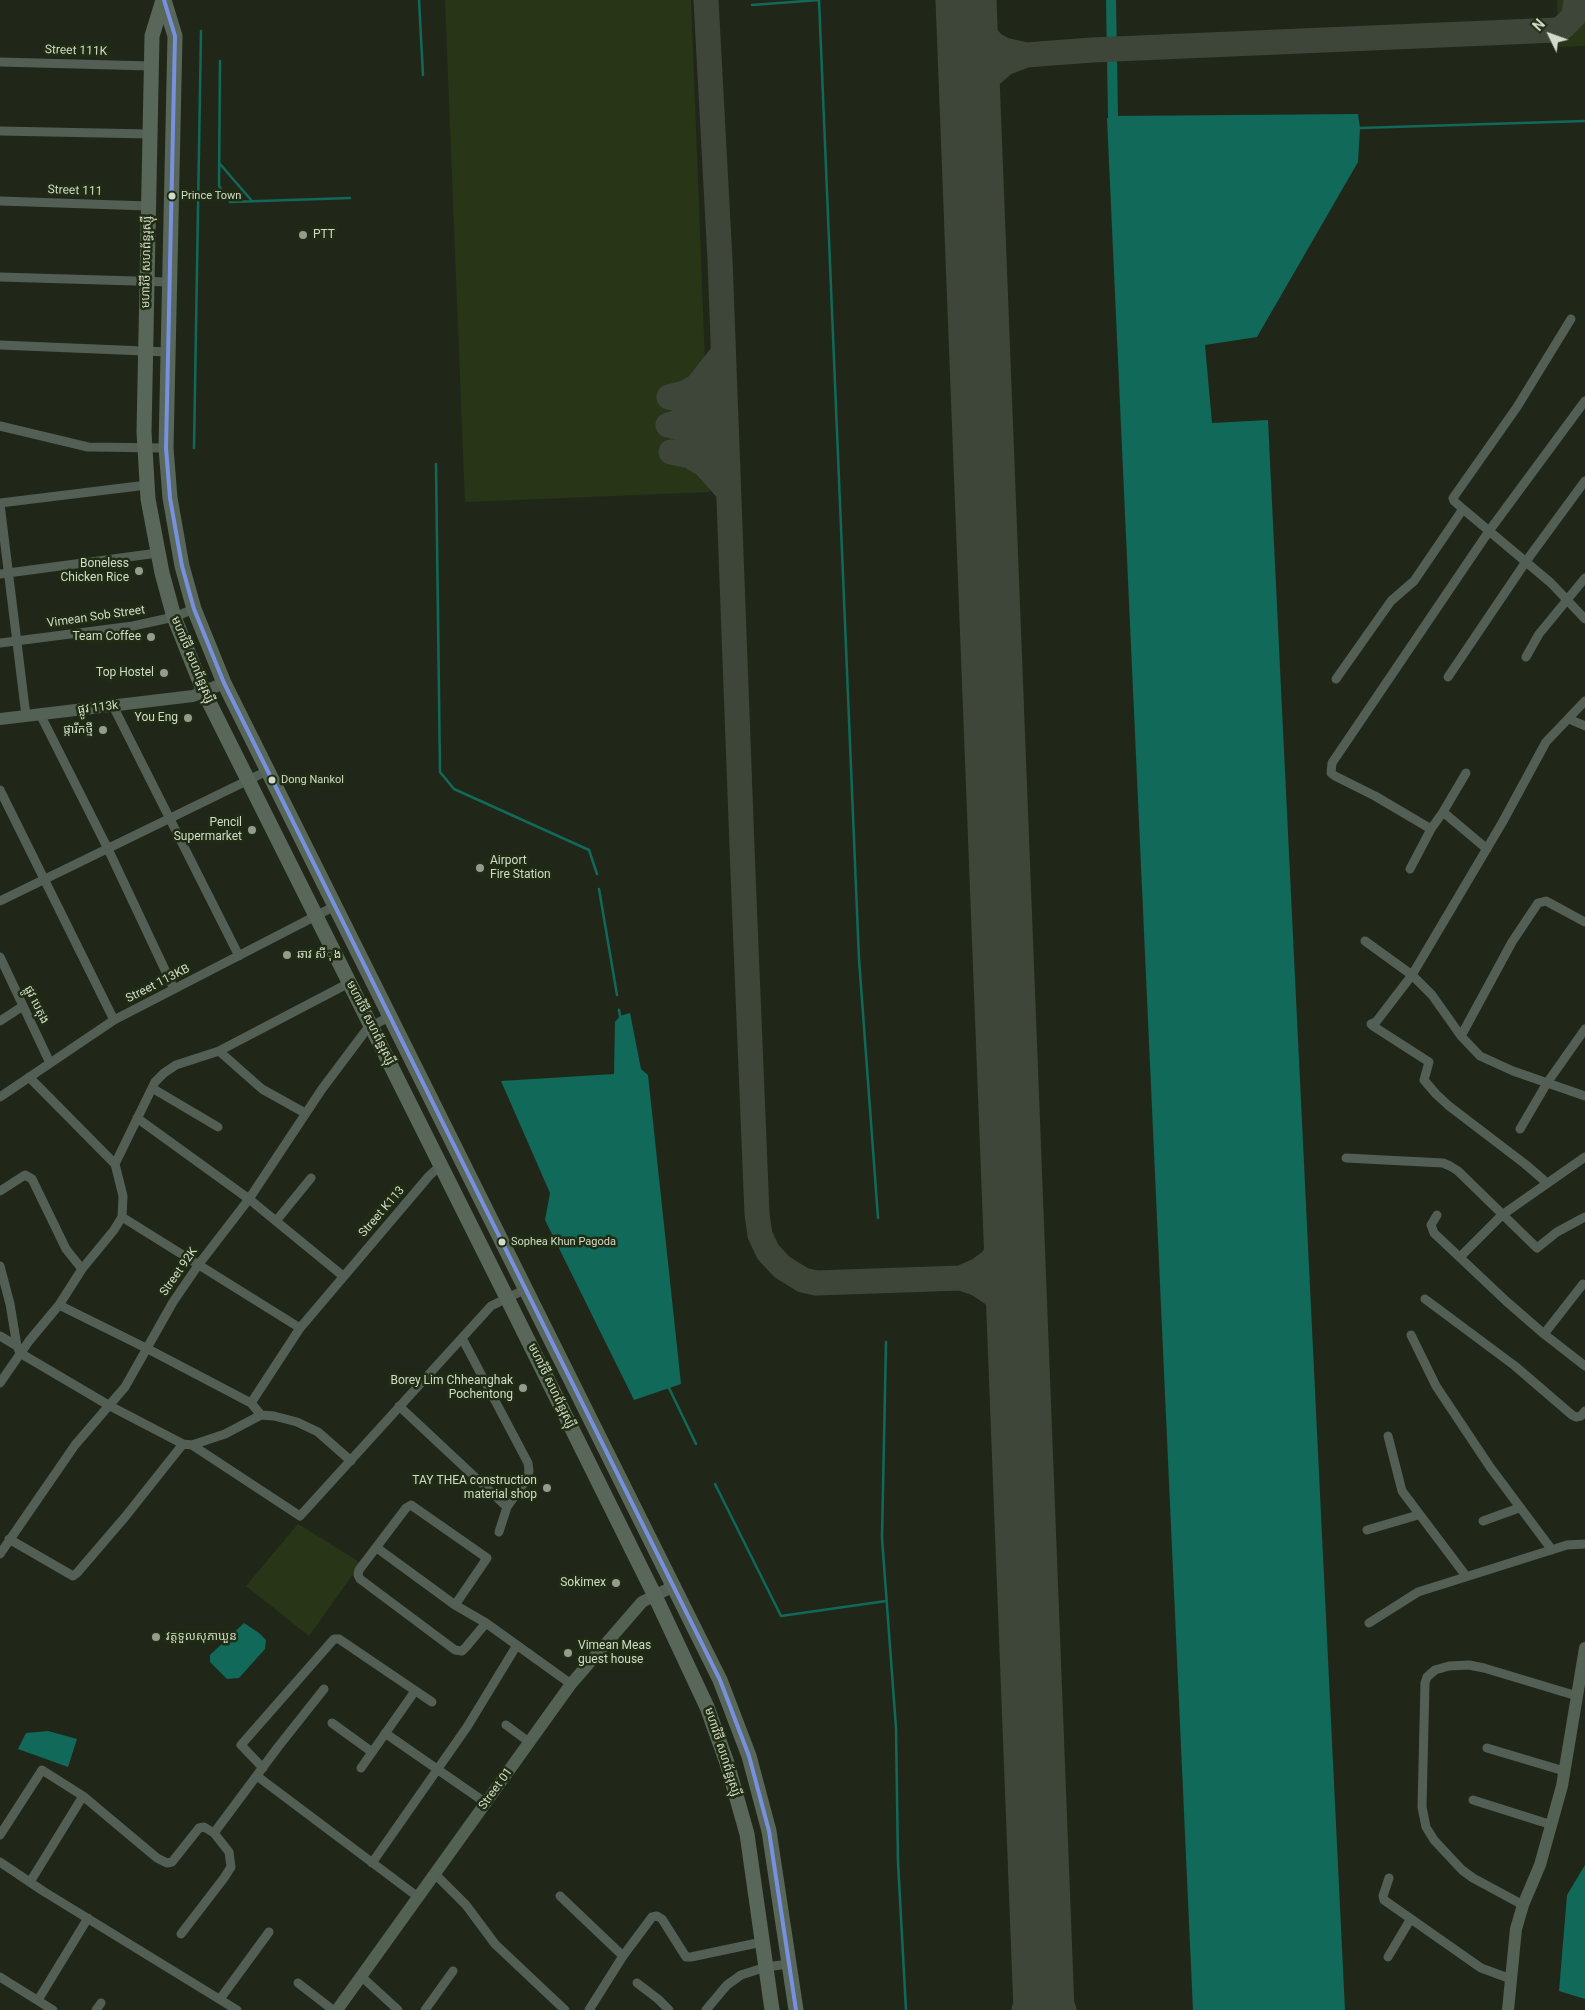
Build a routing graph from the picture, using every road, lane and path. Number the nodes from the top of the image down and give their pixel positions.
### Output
1 (163, 0) edge
2 (0, 62) edge
3 (151, 66) junction
4 (0, 131) edge
5 (150, 134) junction
6 (0, 201) edge
7 (148, 206) junction
8 (0, 277) edge
9 (147, 282) junction
10 (169, 282) junction
11 (1571, 320) dead end
12 (0, 345) edge
13 (144, 350) junction
14 (168, 352) junction
15 (1585, 402) edge
16 (0, 426) edge
17 (144, 448) junction
18 (166, 448) junction
19 (1585, 481) edge
20 (147, 485) junction
21 (0, 504) edge
22 (1463, 509) junction
23 (1489, 531) junction
24 (158, 553) junction
25 (1527, 560) junction
26 (4, 573) edge
27 (1585, 578) edge
28 (1567, 598) junction
29 (194, 609) junction
30 (174, 617) junction
31 (1585, 619) edge
32 (16, 641) junction
33 (0, 643) edge
34 (1526, 658) dead end
35 (1448, 676) dead end
36 (1336, 679) dead end
37 (224, 683) junction
38 (204, 692) junction
39 (1585, 701) edge
40 (113, 706) junction
41 (40, 714) junction
42 (26, 716) junction
43 (0, 719) edge
44 (1569, 719) junction
45 (1585, 726) edge
46 (267, 771) junction
47 (1466, 772) dead end
48 (248, 781) junction
49 (0, 790) edge
50 (1442, 812) junction
51 (170, 818) junction
52 (1431, 829) junction
53 (108, 849) junction
54 (1486, 849) junction
55 (1410, 869) dead end
56 (45, 879) junction
57 (0, 901) edge
58 (335, 906) junction
59 (316, 916) junction
60 (1585, 922) edge
61 (1365, 941) dead end
62 (239, 956) junction
63 (0, 957) edge
64 (1412, 975) junction
65 (349, 983) junction
66 (174, 989) junction
67 (23, 1006) junction
68 (390, 1016) junction
69 (114, 1020) junction
70 (0, 1021) edge
71 (371, 1026) junction
72 (1585, 1029) edge
73 (1461, 1036) junction
74 (219, 1051) junction
75 (50, 1063) junction
76 (29, 1077) junction
77 (1547, 1083) junction
78 (152, 1088) junction
79 (1585, 1096) edge
80 (0, 1097) edge
81 (305, 1113) junction
82 (137, 1118) junction
83 (218, 1126) dead end
84 (1520, 1129) dead end
85 (1585, 1156) edge
86 (1346, 1158) dead end
87 (115, 1164) junction
88 (441, 1165) junction
89 (311, 1178) dead end
90 (1547, 1183) junction
91 (0, 1191) edge
92 (249, 1198) junction
93 (1502, 1214) junction
94 (1437, 1215) dead end
95 (122, 1217) junction
96 (1585, 1217) edge
97 (276, 1221) junction
98 (1460, 1257) junction
99 (199, 1264) junction
100 (0, 1266) edge
101 (82, 1269) junction
102 (343, 1276) junction
103 (1583, 1284) dead end
104 (526, 1289) junction
105 (507, 1298) junction
106 (1425, 1299) dead end
107 (58, 1305) junction
108 (300, 1328) junction
109 (1544, 1334) junction
110 (1411, 1335) dead end
111 (0, 1336) edge
112 (462, 1338) junction
113 (18, 1349) junction
114 (148, 1349) junction
115 (1585, 1366) edge
116 (0, 1383) edge
117 (251, 1403) junction
118 (110, 1406) junction
119 (399, 1406) junction
120 (1585, 1411) edge
121 (261, 1414) junction
122 (1388, 1436) dead end
123 (187, 1444) junction
124 (351, 1461) junction
125 (507, 1506) junction
126 (1519, 1508) junction
127 (1418, 1515) junction
128 (1483, 1520) dead end
129 (1367, 1530) dead end
130 (499, 1532) dead end
131 (9, 1539) junction
132 (1585, 1544) edge
133 (377, 1548) junction
134 (1552, 1550) junction
135 (0, 1554) edge
136 (1466, 1576) junction
137 (674, 1586) junction
138 (655, 1596) junction
139 (455, 1605) junction
140 (486, 1623) junction
141 (1369, 1623) dead end
142 (517, 1645) junction
143 (1585, 1648) edge
144 (571, 1684) junction
145 (324, 1689) dead end
146 (415, 1691) junction
147 (1576, 1696) junction
148 (432, 1702) dead end
149 (332, 1723) dead end
150 (506, 1725) dead end
151 (385, 1733) junction
152 (529, 1742) junction
153 (1488, 1748) dead end
154 (372, 1752) junction
155 (263, 1768) junction
156 (361, 1768) dead end
157 (437, 1769) junction
158 (1564, 1771) junction
159 (257, 1776) junction
160 (83, 1796) junction
161 (1473, 1800) dead end
162 (486, 1803) junction
163 (1552, 1825) junction
164 (214, 1833) junction
165 (0, 1835) edge
166 (0, 1862) edge
167 (372, 1863) junction
168 (435, 1874) junction
169 (1389, 1878) dead end
170 (30, 1882) junction
171 (560, 1896) dead end
172 (418, 1897) junction
173 (1523, 1905) junction
174 (88, 1918) junction
175 (1410, 1920) junction
176 (269, 1932) dead end
177 (181, 1934) dead end
178 (762, 1942) junction
179 (623, 1956) junction
180 (1388, 1957) dead end
181 (789, 1964) junction
182 (766, 1967) junction
183 (453, 1971) dead end
184 (362, 1977) junction
185 (0, 1978) edge
186 (1511, 1979) junction
187 (637, 1983) dead end
188 (298, 1984) dead end
189 (220, 1999) junction
190 (38, 2000) junction
191 (231, 2008) edge
192 (1511, 2009) edge
193 (53, 2010) edge
194 (335, 2010) edge
195 (398, 2010) edge
196 (425, 2010) edge
197 (565, 2010) edge
198 (589, 2010) edge
199 (669, 2010) edge
200 (706, 2010) edge
201 (772, 2010) edge
202 (796, 2010) edge

1 - 3 highway, មហាវិថី សហព័ន្ធរុស្ស៊ី
1 - 10 highway, មហាវិថី សហព័ន្ធរុស្ស៊ី
2 - 3 street, Street 111K
3 - 5 highway, មហាវិថី សហព័ន្ធរុស្ស៊ី
4 - 5 street
5 - 7 highway, មហាវិថី សហព័ន្ធរុស្ស៊ី
6 - 7 street, Street 111
7 - 9 highway, មហាវិថី សហព័ន្ធរុស្ស៊ី
8 - 9 street
9 - 10 street
9 - 13 highway, មហាវិថី សហព័ន្ធរុស្ស៊ី
10 - 14 highway, មហាវិថី សហព័ន្ធរុស្ស៊ី
11 - 22 street
12 - 13 street
13 - 14 street
13 - 17 highway, មហាវិថី សហព័ន្ធរុស្ស៊ី
14 - 18 highway, មហាវិថី សហព័ន្ធរុស្ស៊ី
15 - 23 street
16 - 17 street
17 - 18 street
17 - 20 highway, មហាវិថី សហព័ន្ធរុស្ស៊ី
18 - 29 highway, មហាវិថី សហព័ន្ធរុស្ស៊ី
19 - 25 street
20 - 21 street
20 - 24 highway, មហាវិថី សហព័ន្ធរុស្ស៊ី
21 - 26 street
22 - 23 street
22 - 36 street
23 - 25 street
23 - 52 street
24 - 26 street
24 - 30 highway, មហាវិថី សហព័ន្ធរុស្ស៊ី
25 - 28 street
25 - 35 street
26 - 32 street
27 - 28 street
28 - 31 street
28 - 34 street
29 - 30 street, Vimean Sob Street
29 - 37 highway, មហាវិថី សហព័ន្ធរុស្ស៊ី
30 - 32 street, Vimean Sob Street
30 - 38 highway, មហាវិថី សហព័ន្ធរុស្ស៊ី
32 - 33 street, Vimean Sob Street
32 - 42 street
37 - 38 street, ផ្លូវ 113k
37 - 46 highway, មហាវិថី សហព័ន្ធរុស្ស៊ី
38 - 40 street, ផ្លូវ 113k
38 - 48 highway, មហាវិថី សហព័ន្ធរុស្ស៊ី
39 - 44 street
40 - 41 street, ផ្លូវ 113k
40 - 51 street
41 - 42 street, ផ្លូវ 113k
41 - 53 street
42 - 43 street, ផ្លូវ 113k
44 - 45 street
44 - 54 street
46 - 48 street
46 - 58 highway, មហាវិថី សហព័ន្ធរុស្ស៊ី
47 - 50 street
48 - 51 street
48 - 59 highway, មហាវិថី សហព័ន្ធរុស្ស៊ី
49 - 56 street
50 - 52 street
50 - 54 street
51 - 53 street
51 - 62 street
52 - 55 street
53 - 56 street
53 - 66 street
54 - 64 street
56 - 57 street
56 - 69 street
58 - 59 street, Street 113KB
58 - 68 highway, មហាវិថី សហព័ន្ធរុស្ស៊ី
59 - 62 street, Street 113KB
59 - 65 highway, មហាវិថី សហព័ន្ធរុស្ស៊ី
60 - 73 street
61 - 64 street
62 - 66 street, Street 113KB
63 - 67 street, ផ្លូវ បេតុង
64 - 73 street
64 - 90 street
65 - 71 highway, មហាវិថី សហព័ន្ធរុស្ស៊ី
65 - 74 street
66 - 69 street, Street 113KB
67 - 70 street
67 - 75 street, ផ្លូវ បេតុង
68 - 71 street, Street 92K
68 - 104 highway, មហាវិថី សហព័ន្ធរុស្ស៊ី
69 - 75 street, Street 113KB
71 - 81 street, Street 92K
71 - 88 highway, មហាវិថី សហព័ន្ធរុស្ស៊ី
72 - 77 street
73 - 77 street
74 - 78 street
74 - 81 street
75 - 76 street, Street 113KB
76 - 80 street, Street 113KB
76 - 87 street
77 - 79 street
77 - 84 street
78 - 82 street
78 - 83 street
81 - 92 street, Street 92K
82 - 87 street
82 - 92 street
85 - 90 street
86 - 93 street
87 - 95 street
88 - 102 street, Street K113
88 - 105 highway, មហាវិថី សហព័ន្ធរុស្ស៊ី
89 - 97 street
90 - 93 street
91 - 101 street
92 - 97 street
92 - 99 street, Street 92K
93 - 96 street
93 - 98 street
94 - 98 street
95 - 99 street
95 - 101 street
97 - 102 street
98 - 109 street
99 - 108 street
99 - 114 street, Street 92K
100 - 113 street
101 - 107 street
102 - 108 street, Street K113
103 - 109 street
104 - 105 street
104 - 137 highway, មហាវិថី សហព័ន្ធរុស្ស៊ី
105 - 112 street
105 - 138 highway, មហាវិថី សហព័ន្ធរុស្ស៊ី
106 - 120 street
107 - 113 street
107 - 114 street
108 - 117 street, Street K113
109 - 115 street
110 - 126 street
111 - 113 street
112 - 119 street
112 - 125 street
113 - 116 street
113 - 118 street
114 - 117 street
114 - 118 street, Street 92K
117 - 121 street
118 - 123 street
118 - 131 street, Street 92K
119 - 124 street
119 - 125 street
121 - 123 street
121 - 124 street
122 - 127 street
123 - 124 street
123 - 131 street
125 - 130 street
126 - 128 street
126 - 134 street
127 - 129 street
127 - 136 street
131 - 135 street, Street 92K
132 - 134 street
133 - 139 street
133 - 139 street
133 - 140 street
134 - 136 street
136 - 141 street
137 - 138 street, Street 01
137 - 181 highway, មហាវិថី សហព័ន្ធរុស្ស៊ី
138 - 144 street, Street 01
138 - 178 highway, មហាវិថី សហព័ន្ធរុស្ស៊ី
139 - 140 street
140 - 142 street
142 - 144 street
142 - 157 street
143 - 147 street
144 - 152 street, Street 01
145 - 155 street
146 - 148 street
146 - 151 street
146 - 155 street
147 - 158 street
147 - 173 street
149 - 154 street
150 - 152 street
151 - 154 street
151 - 157 street
152 - 162 street, Street 01
153 - 158 street
154 - 156 street
155 - 159 street
157 - 162 street
157 - 167 street
158 - 163 street
159 - 164 street
159 - 167 street
160 - 164 street
160 - 165 street
160 - 170 street
161 - 163 street
162 - 168 street, Street 01
163 - 173 street
164 - 177 street
166 - 170 street
167 - 172 street
168 - 172 street, Street 01
168 - 197 street
169 - 175 street
170 - 174 street
171 - 179 street
172 - 184 street, Street 01
173 - 186 street
174 - 189 street
174 - 190 street
175 - 180 street
175 - 186 street
176 - 189 street
178 - 179 street
178 - 182 highway, មហាវិថី សហព័ន្ធរុស្ស៊ី
179 - 198 street
181 - 182 street
181 - 202 highway, មហាវិថី សហព័ន្ធរុស្ស៊ី
182 - 200 street
182 - 201 highway, មហាវិថី សហព័ន្ធរុស្ស៊ី
183 - 196 street
184 - 194 street, Street 01
184 - 195 street
185 - 190 street
186 - 192 street
187 - 199 street
188 - 194 street
189 - 191 street
190 - 193 street

